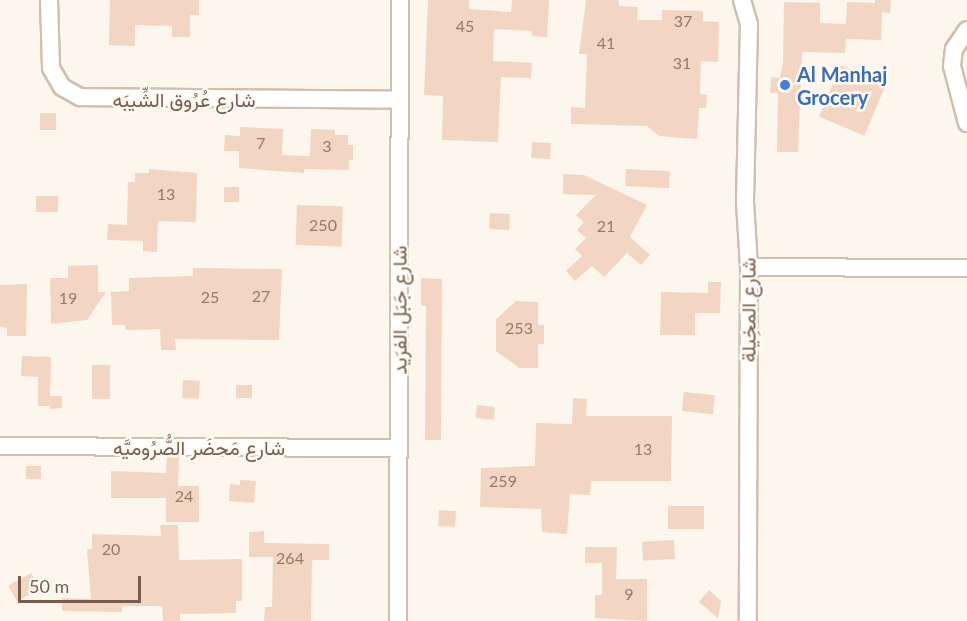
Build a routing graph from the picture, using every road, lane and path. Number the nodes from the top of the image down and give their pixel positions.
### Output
1 (49, 0) edge
2 (400, 0) edge
3 (742, 0) edge
4 (967, 30) edge
5 (399, 100) junction
6 (967, 123) edge
7 (749, 267) junction
8 (967, 268) edge
9 (0, 446) edge
10 (398, 448) junction
11 (398, 621) edge
12 (748, 621) edge

1 - 5 street, شارع عُرُوق الشِّيبَه
2 - 5 street, شارع جَبَل الفرَيد
3 - 7 street, شارع المخِيلة
4 - 6 street
5 - 10 street, شارع جَبَل الفرَيد
7 - 8 street
7 - 12 street, شارع المخِيلة
9 - 10 street, شارع مَحضَر الصُّرُوميَّه
10 - 11 street, شارع جَبَل الفرَيد

